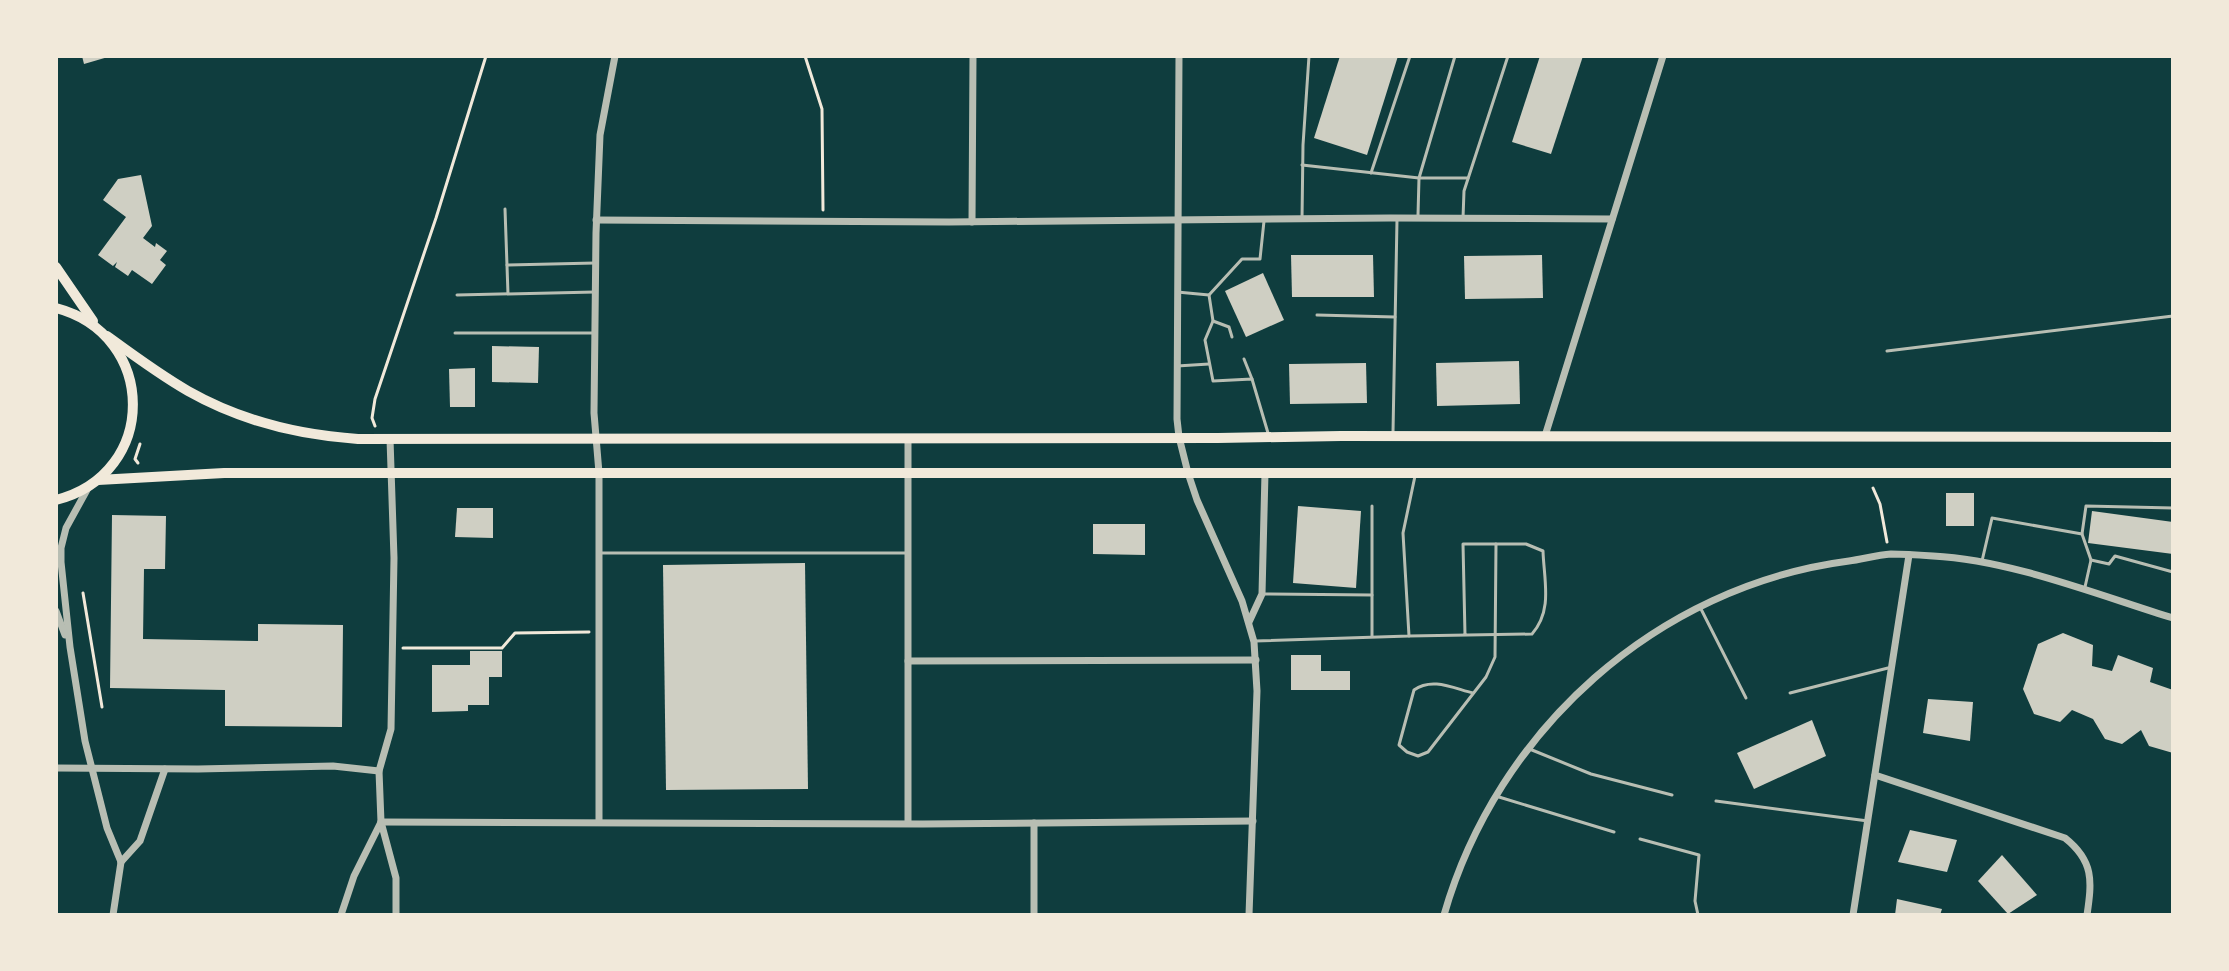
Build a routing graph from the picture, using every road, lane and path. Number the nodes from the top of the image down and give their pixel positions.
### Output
1 (486, 56) edge
2 (615, 56) edge
3 (805, 56) edge
4 (973, 56) edge
5 (1179, 56) edge
6 (1309, 56) edge
7 (1410, 56) edge
8 (1455, 56) edge
9 (1508, 56) edge
10 (1663, 56) edge
11 (1302, 165) junction
12 (1371, 173) junction
13 (1419, 178) junction
14 (1468, 178) junction
15 (505, 209) dead end
16 (1397, 218) junction
17 (1418, 218) junction
18 (1463, 218) junction
19 (1302, 219) junction
20 (1612, 219) junction
21 (596, 220) junction
22 (823, 220) junction
23 (1265, 220) junction
24 (1178, 221) junction
25 (972, 222) junction
26 (596, 263) junction
27 (507, 265) junction
28 (56, 267) edge
29 (595, 292) junction
30 (1177, 292) junction
31 (508, 294) junction
32 (457, 295) dead end
33 (1209, 295) junction
34 (56, 308) edge
35 (1317, 315) dead end
36 (2173, 316) edge
37 (1395, 317) junction
38 (1213, 321) junction
39 (103, 333) junction
40 (455, 333) dead end
41 (595, 333) junction
42 (1232, 337) dead end
43 (1887, 351) dead end
44 (1244, 359) dead end
45 (1209, 364) junction
46 (1177, 366) junction
47 (1252, 379) junction
48 (375, 423) dead end
49 (1269, 436) junction
50 (1393, 436) junction
51 (1545, 436) junction
52 (1179, 437) junction
53 (2173, 437) edge
54 (908, 438) junction
55 (390, 439) junction
56 (596, 439) junction
57 (1416, 472) junction
58 (391, 473) junction
59 (599, 473) junction
60 (908, 473) junction
61 (1188, 473) junction
62 (1265, 473) junction
63 (1868, 473) junction
64 (2173, 473) edge
65 (93, 483) junction
66 (56, 500) edge
67 (1372, 506) dead end
68 (2173, 508) edge
69 (2082, 534) junction
70 (1496, 544) junction
71 (599, 553) junction
72 (908, 553) junction
73 (1889, 554) junction
74 (1909, 555) junction
75 (2091, 560) junction
76 (1982, 563) junction
77 (2173, 572) edge
78 (2084, 590) junction
79 (83, 593) dead end
80 (1262, 594) junction
81 (1372, 595) junction
82 (1699, 606) junction
83 (56, 611) edge
84 (2173, 618) edge
85 (1249, 622) junction
86 (599, 631) junction
87 (1465, 635) junction
88 (1496, 635) junction
89 (1372, 636) junction
90 (1409, 636) junction
91 (1254, 642) junction
92 (70, 647) junction
93 (391, 648) junction
94 (1256, 660) junction
95 (908, 661) junction
96 (1892, 667) junction
97 (1473, 693) junction
98 (1790, 693) dead end
99 (1746, 698) dead end
100 (102, 707) dead end
101 (1528, 749) junction
102 (93, 767) junction
103 (56, 768) edge
104 (165, 769) junction
105 (379, 771) junction
106 (1875, 775) junction
107 (1672, 795) dead end
108 (1495, 796) junction
109 (1716, 801) dead end
110 (1253, 821) junction
111 (1868, 821) junction
112 (381, 822) junction
113 (599, 822) junction
114 (908, 823) junction
115 (1034, 823) junction
116 (1614, 832) dead end
117 (1640, 839) dead end
118 (121, 862) junction
119 (113, 915) edge
120 (341, 915) edge
121 (396, 915) edge
122 (1034, 915) edge
123 (1249, 915) edge
124 (1444, 915) edge
125 (1698, 915) edge
126 (1853, 915) edge
127 (2087, 915) edge

1 - 48 path
2 - 21 street
3 - 22 path
4 - 25 street
5 - 24 street
6 - 11 lane
7 - 12 lane
8 - 13 lane
9 - 14 lane
10 - 20 street
11 - 12 lane
11 - 19 lane
12 - 13 lane
13 - 14 lane
13 - 17 lane
14 - 18 lane
15 - 27 lane
16 - 17 street
16 - 19 street
16 - 37 lane
17 - 18 street
18 - 20 street
19 - 23 street
20 - 51 street
21 - 22 street
21 - 26 street
22 - 25 street
23 - 24 street
23 - 33 lane
24 - 25 street
24 - 30 street
26 - 27 lane
26 - 29 street
27 - 31 lane
28 - 39 main road
29 - 31 lane
29 - 41 street
30 - 33 lane
30 - 46 street
31 - 32 lane
33 - 38 lane
34 - 39 main road
35 - 37 lane
36 - 43 lane
37 - 50 lane
38 - 42 lane
38 - 45 lane
39 - 55 main road
39 - 65 main road
40 - 41 lane
41 - 56 street
44 - 47 lane
45 - 46 lane
45 - 47 lane
46 - 52 street
47 - 49 lane
49 - 50 main road
49 - 52 main road
50 - 51 main road
51 - 53 main road
52 - 54 main road
52 - 61 street
54 - 56 main road
54 - 60 street
55 - 56 main road
55 - 58 street
56 - 59 street
57 - 62 main road
57 - 63 main road
57 - 90 lane
58 - 59 main road
58 - 65 main road
58 - 93 street
59 - 60 main road
59 - 71 street
60 - 61 main road
60 - 72 street
61 - 62 main road
61 - 85 street
62 - 80 street
63 - 64 main road
63 - 73 path
65 - 66 main road
65 - 92 street
67 - 81 lane
68 - 69 lane
69 - 75 lane
69 - 76 lane
70 - 87 lane
70 - 88 lane
70 - 88 lane
71 - 72 lane
71 - 86 street
72 - 95 street
73 - 74 street
73 - 82 street
74 - 76 street
74 - 96 street
75 - 77 lane
75 - 78 lane
76 - 78 street
78 - 84 street
79 - 100 path
80 - 81 lane
80 - 85 street
81 - 89 lane
82 - 99 lane
82 - 101 street
83 - 92 street
85 - 91 street
86 - 93 path
86 - 113 street
87 - 88 lane
87 - 90 lane
88 - 97 lane
89 - 90 lane
89 - 91 lane
91 - 94 street
92 - 102 street
93 - 105 street
94 - 95 street
94 - 110 street
95 - 114 street
96 - 98 lane
96 - 106 street
97 - 97 lane
101 - 107 lane
101 - 108 street
102 - 103 street
102 - 104 street
102 - 118 street
104 - 105 street
104 - 118 street
105 - 112 street
106 - 111 street
106 - 127 street
108 - 116 lane
108 - 124 street
109 - 111 lane
110 - 115 street
110 - 123 street
111 - 126 street
112 - 113 street
112 - 120 street
112 - 121 street
113 - 114 street
114 - 115 street
115 - 122 street
117 - 125 lane
118 - 119 street

